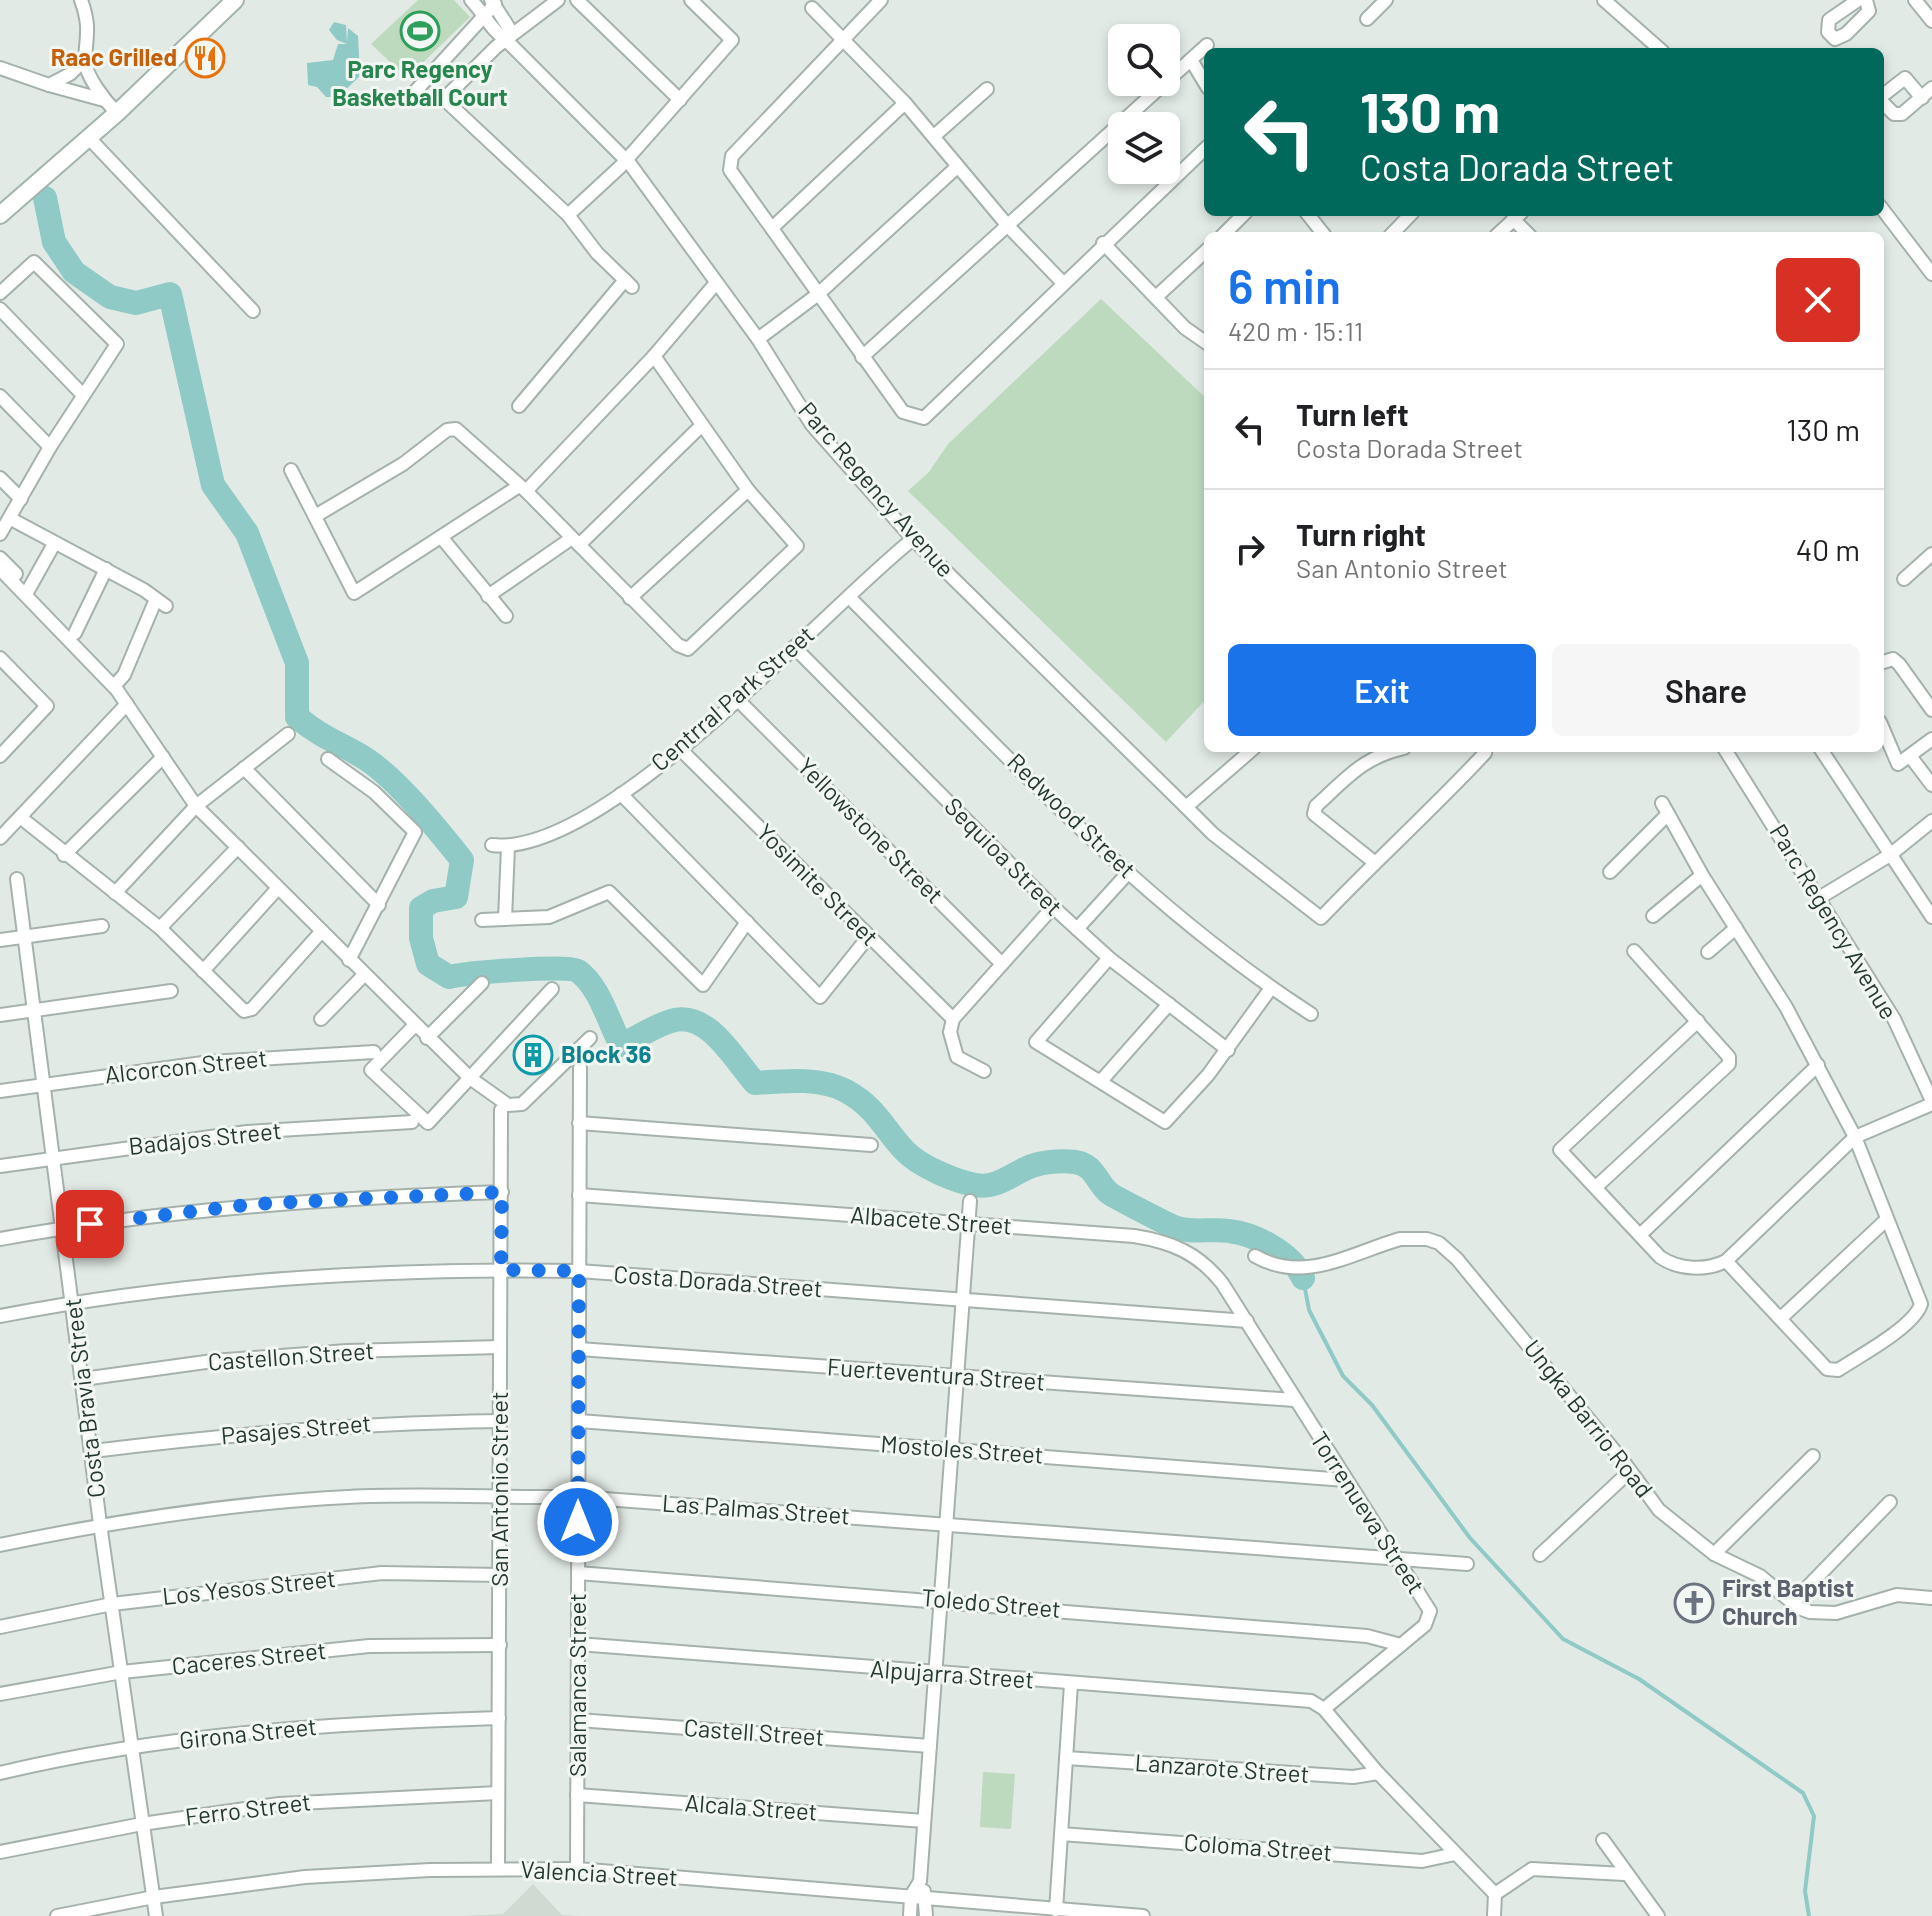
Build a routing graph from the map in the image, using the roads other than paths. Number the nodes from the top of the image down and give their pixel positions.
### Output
1 (81, 0) edge
2 (235, 0) edge
3 (461, 0) edge
4 (471, 0) edge
5 (558, 0) edge
6 (577, 0) edge
7 (691, 0) edge
8 (881, 0) edge
9 (1386, 0) edge
10 (1604, 0) edge
11 (1858, 0) edge
12 (1866, 0) edge
13 (1915, 0) edge
14 (493, 2) edge
15 (812, 8) dead end
16 (484, 19) junction
17 (1367, 19) dead end
18 (1932, 21) edge
19 (507, 41) junction
20 (844, 41) junction
21 (1207, 45) dead end
22 (1658, 48) edge
23 (84, 60) junction
24 (1191, 60) junction
25 (0, 68) edge
26 (1204, 81) edge
27 (49, 85) junction
28 (1932, 88) edge
29 (987, 89) dead end
30 (412, 95) dead end
31 (1922, 98) dead end
32 (104, 100) junction
33 (680, 100) junction
34 (905, 103) junction
35 (117, 113) junction
36 (934, 136) junction
37 (89, 138) junction
38 (1204, 150) edge
39 (626, 160) junction
40 (957, 167) junction
41 (1884, 211) edge
42 (0, 215) edge
43 (568, 215) junction
44 (1242, 216) edge
45 (1309, 216) edge
46 (1409, 216) edge
47 (1517, 216) edge
48 (1008, 226) junction
49 (772, 228) junction
50 (1226, 232) edge
51 (1322, 232) edge
52 (1394, 232) edge
53 (1500, 232) edge
54 (1103, 243) junction
55 (1204, 253) edge
56 (1932, 274) edge
57 (716, 283) junction
58 (1063, 283) junction
59 (0, 293) edge
60 (817, 295) junction
61 (1156, 297) junction
62 (0, 309) edge
63 (253, 311) dead end
64 (758, 339) junction
65 (1204, 341) edge
66 (654, 356) junction
67 (862, 357) junction
68 (83, 395) junction
69 (0, 396) edge
70 (519, 406) dead end
71 (702, 425) junction
72 (50, 447) junction
73 (291, 470) dead end
74 (0, 478) edge
75 (523, 489) junction
76 (748, 490) junction
77 (21, 499) junction
78 (317, 515) junction
79 (11, 519) junction
80 (0, 534) edge
81 (442, 538) junction
82 (913, 539) junction
83 (576, 542) junction
84 (54, 544) junction
85 (1932, 554) edge
86 (0, 558) edge
87 (106, 569) junction
88 (1, 572) edge
89 (1904, 579) dead end
90 (28, 591) junction
91 (488, 596) junction
92 (849, 597) junction
93 (630, 598) junction
94 (506, 616) dead end
95 (75, 633) junction
96 (794, 647) junction
97 (1, 661) edge
98 (1884, 662) edge
99 (116, 686) junction
100 (737, 699) junction
101 (127, 704) junction
102 (1932, 710) edge
103 (1884, 733) edge
104 (288, 734) dead end
105 (1932, 739) edge
106 (682, 751) junction
107 (1249, 752) edge
108 (1387, 752) edge
109 (1485, 752) edge
110 (1727, 752) edge
111 (1823, 752) edge
112 (0, 756) edge
113 (1910, 756) junction
114 (163, 757) junction
115 (328, 759) dead end
116 (244, 768) junction
117 (1932, 785) edge
118 (621, 794) junction
119 (196, 806) junction
120 (1186, 807) junction
121 (20, 817) junction
122 (1932, 821) edge
123 (0, 838) edge
124 (492, 845) dead end
125 (238, 847) junction
126 (508, 847) junction
127 (64, 855) junction
128 (1890, 855) junction
129 (1374, 862) junction
130 (1610, 872) dead end
131 (1127, 874) junction
132 (1702, 875) junction
133 (17, 879) dead end
134 (278, 888) junction
135 (115, 893) junction
136 (1819, 898) junction
137 (379, 905) junction
138 (1053, 907) junction
139 (1653, 916) dead end
140 (1932, 917) edge
141 (505, 919) junction
142 (482, 920) dead end
143 (747, 922) junction
144 (102, 926) dead end
145 (160, 928) junction
146 (1736, 928) junction
147 (1077, 929) junction
148 (321, 932) junction
149 (25, 936) junction
150 (869, 936) junction
151 (0, 940) edge
152 (1634, 951) dead end
153 (1708, 952) dead end
154 (1109, 958) junction
155 (349, 960) junction
156 (1002, 964) junction
157 (203, 971) junction
158 (364, 975) junction
159 (482, 983) dead end
160 (1271, 988) junction
161 (552, 989) dead end
162 (171, 991) dead end
163 (1169, 1004) junction
164 (34, 1009) junction
165 (1311, 1014) dead end
166 (0, 1015) edge
167 (321, 1019) dead end
168 (953, 1019) junction
169 (1698, 1021) junction
170 (414, 1026) junction
171 (427, 1038) junction
172 (590, 1038) dead end
173 (1228, 1050) junction
174 (374, 1052) dead end
175 (1818, 1065) junction
176 (580, 1068) dead end
177 (984, 1071) dead end
178 (470, 1078) junction
179 (1101, 1081) junction
180 (43, 1083) junction
181 (0, 1091) edge
182 (1932, 1103) edge
183 (501, 1110) dead end
184 (412, 1122) dead end
185 (579, 1123) junction
186 (1855, 1137) junction
187 (871, 1145) dead end
188 (54, 1157) junction
189 (0, 1166) edge
190 (1596, 1187) junction
191 (502, 1192) junction
192 (579, 1195) junction
193 (970, 1201) dead end
194 (1885, 1221) junction
195 (968, 1224) junction
196 (63, 1228) junction
197 (1640, 1235) junction
198 (0, 1239) edge
199 (1255, 1256) dead end
200 (1726, 1261) junction
201 (501, 1270) junction
202 (579, 1271) junction
203 (962, 1300) junction
204 (74, 1302) junction
205 (0, 1316) edge
206 (1781, 1318) junction
207 (1247, 1321) junction
208 (500, 1347) junction
209 (579, 1349) junction
210 (956, 1378) junction
211 (83, 1379) junction
212 (1294, 1400) junction
213 (500, 1421) junction
214 (579, 1421) junction
215 (951, 1449) junction
216 (93, 1451) junction
217 (1813, 1456) dead end
218 (1630, 1471) junction
219 (1345, 1480) junction
220 (498, 1495) junction
221 (578, 1497) junction
222 (1890, 1502) dead end
223 (100, 1524) junction
224 (946, 1524) junction
225 (0, 1545) edge
226 (1714, 1554) junction
227 (1540, 1555) dead end
228 (1395, 1559) junction
229 (1467, 1564) dead end
230 (578, 1573) junction
231 (500, 1575) junction
232 (1932, 1598) edge
233 (940, 1600) junction
234 (1792, 1603) junction
235 (112, 1604) junction
236 (0, 1627) edge
237 (578, 1644) junction
238 (500, 1645) junction
239 (1401, 1645) junction
240 (122, 1672) junction
241 (935, 1674) junction
242 (1071, 1684) junction
243 (0, 1694) edge
244 (1324, 1709) junction
245 (499, 1718) junction
246 (578, 1720) junction
247 (930, 1746) junction
248 (131, 1748) junction
249 (1066, 1758) junction
250 (0, 1773) edge
251 (1378, 1773) junction
252 (498, 1793) junction
253 (577, 1795) junction
254 (924, 1821) junction
255 (142, 1824) junction
256 (1061, 1834) junction
257 (1603, 1840) dead end
258 (0, 1852) edge
259 (1455, 1854) junction
260 (498, 1869) junction
261 (577, 1869) junction
262 (1624, 1874) junction
263 (920, 1881) junction
264 (1495, 1894) junction
265 (911, 1896) junction
266 (154, 1897) junction
267 (927, 1898) junction
268 (1056, 1910) junction
269 (57, 1916) edge
270 (156, 1916) edge
271 (910, 1916) edge
272 (926, 1916) edge
273 (1143, 1916) edge
274 (1494, 1916) edge
275 (1658, 1916) edge

1 - 23 street
2 - 35 main road
3 - 16 street
4 - 16 street
5 - 19 street
6 - 33 street
7 - 33 street
8 - 20 street
9 - 17 street
10 - 22 street
11 - 12 street
13 - 18 street
14 - 16 street
14 - 19 street
15 - 20 street
16 - 19 street, Parc Regency Avenue
16 - 30 street
19 - 39 street, Parc Regency Avenue
19 - 43 street
20 - 34 street
20 - 49 street
21 - 24 street
23 - 27 street
23 - 32 street
24 - 26 street
24 - 48 street
25 - 27 street
27 - 32 street
28 - 31 street
29 - 36 street
32 - 35 street
33 - 39 street
34 - 36 street
34 - 49 street
35 - 37 main road
36 - 40 street
37 - 42 main road
37 - 63 street
38 - 54 street
39 - 43 street
39 - 57 street, Parc Regency Avenue
40 - 48 street
40 - 60 street
41 - 56 street
43 - 70 street
44 - 50 street
45 - 51 street
46 - 52 street
47 - 53 street
48 - 58 street
48 - 67 street
49 - 60 street
54 - 58 street
54 - 61 street
55 - 61 street
57 - 64 street, Parc Regency Avenue
57 - 66 street
58 - 67 street
59 - 68 street
60 - 64 street
60 - 67 street
61 - 65 street
62 - 68 street
64 - 82 street, Parc Regency Avenue
66 - 71 street
66 - 75 street
68 - 72 street
69 - 72 street
71 - 76 street
71 - 83 street
72 - 77 street
73 - 78 street
74 - 77 street
75 - 78 street
75 - 81 street
75 - 83 street
76 - 93 street
76 - 93 street
77 - 79 street
78 - 81 street
79 - 80 street
79 - 84 street
81 - 91 street
82 - 92 street, Centrral Park Street
82 - 120 street, Parc Regency Avenue
83 - 91 street
83 - 93 street
84 - 87 street
84 - 90 street
85 - 89 street
86 - 90 street
87 - 95 street
87 - 99 street
88 - 90 street
90 - 95 street
90 - 99 street
91 - 94 street
92 - 96 street, Centrral Park Street
92 - 131 street, Redwood Street
95 - 99 street
96 - 100 street, Centrral Park Street
96 - 138 street, Sequioa Street
97 - 112 street
98 - 102 street
99 - 101 street
100 - 106 street, Centrral Park Street
100 - 156 street, Yellowstone Street
101 - 114 street
101 - 121 street
103 - 113 street
104 - 116 street
105 - 113 street
106 - 118 street, Centrral Park Street
106 - 150 street, Yosimite Street
107 - 120 street
108 - 129 street
109 - 129 street
110 - 136 street, Parc Regency Avenue
111 - 128 street
113 - 117 street
114 - 119 street
114 - 127 street
115 - 137 street
116 - 119 street
116 - 137 street
118 - 126 street, Centrral Park Street
118 - 143 street
119 - 125 street
119 - 135 street
120 - 129 street, Parc Regency Avenue
121 - 123 street
121 - 127 street
122 - 128 street
124 - 126 street, Centrral Park Street
125 - 134 street
125 - 145 street
126 - 141 street
127 - 135 street
128 - 136 street
128 - 140 street
130 - 132 street
131 - 147 street
131 - 160 street, Redwood Street
132 - 139 street
132 - 146 street
133 - 149 street, Costa Bravia Street
134 - 148 street
134 - 157 street
135 - 145 street
136 - 182 street, Parc Regency Avenue
137 - 155 street
138 - 147 street, Sequioa Street
138 - 156 street
141 - 142 street
141 - 143 street
143 - 150 street
144 - 149 street
145 - 157 street
146 - 153 street
146 - 175 street
147 - 154 street, Sequioa Street
148 - 155 street
148 - 157 street
149 - 151 street
149 - 164 street, Costa Bravia Street
150 - 168 street, Yosimite Street
152 - 169 street
154 - 163 street, Sequioa Street
154 - 179 street
155 - 158 street
156 - 168 street
158 - 167 street
158 - 170 street
159 - 171 street
160 - 165 street, Redwood Street
160 - 173 street
161 - 178 street
162 - 164 street
163 - 173 street, Sequioa Street
163 - 179 street
164 - 166 street
164 - 180 street, Costa Bravia Street
168 - 177 street
169 - 190 street
169 - 190 street
170 - 171 street
170 - 178 street
171 - 178 street
172 - 178 street
173 - 179 street
174 - 180 street, Alcorcon Street
175 - 186 street
175 - 197 street
176 - 185 street, Salamanca Street
180 - 181 street, Alcorcon Street
180 - 188 street, Costa Bravia Street
182 - 186 street
183 - 191 street, San Antonio Street
184 - 188 street, Badajos Street
185 - 187 street
185 - 192 street, Salamanca Street
186 - 194 street
186 - 200 street
188 - 189 street, Badajos Street
188 - 196 street, Costa Bravia Street
190 - 197 street
191 - 196 street
191 - 201 street, San Antonio Street
192 - 195 street, Albacete Street
192 - 202 street, Salamanca Street
193 - 195 street
194 - 206 street
194 - 206 street
195 - 203 street
195 - 207 street, Albacete Street
196 - 198 street
196 - 204 street, Costa Bravia Street
197 - 200 street
199 - 218 street, Ungka Barrio Road
200 - 206 street
201 - 202 street, Costa Dorada Street
201 - 204 street, Costa Dorada Street
201 - 208 street, San Antonio Street
202 - 203 street, Costa Dorada Street
202 - 209 street, Salamanca Street
203 - 207 street, Costa Dorada Street
203 - 210 street
204 - 205 street, Costa Dorada Street
204 - 211 street, Costa Bravia Street
207 - 212 street, Torrenueva Street
208 - 211 street, Castellon Street
208 - 213 street, San Antonio Street
209 - 210 street, Fuerteventura Street
209 - 214 street, Salamanca Street
210 - 212 street, Fuerteventura Street
210 - 215 street
211 - 216 street, Costa Bravia Street
212 - 219 street, Torrenueva Street
213 - 216 street, Pasajes Street
213 - 220 street, San Antonio Street
214 - 215 street, Mostoles Street
214 - 221 street, Salamanca Street
215 - 219 street, Mostoles Street
215 - 224 street
216 - 223 street, Costa Bravia Street
217 - 226 street
218 - 226 street, Ungka Barrio Road
218 - 227 street
219 - 228 street, Torrenueva Street
220 - 221 street, Las Palmas Street
220 - 223 street, Las Palmas Street
220 - 231 street, San Antonio Street
221 - 224 street, Las Palmas Street
221 - 230 street, Salamanca Street
222 - 234 street
223 - 225 street, Las Palmas Street
223 - 235 street, Costa Bravia Street
224 - 228 street, Las Palmas Street
224 - 233 street
226 - 234 street, Ungka Barrio Road
228 - 229 street, Las Palmas Street
228 - 239 street, Torrenueva Street
230 - 233 street, Toledo Street
230 - 237 street, Salamanca Street
231 - 235 street, Los Yesos Street
231 - 238 street, San Antonio Street
232 - 234 street, Ungka Barrio Road
233 - 239 street, Toledo Street
233 - 241 street
235 - 236 street, Los Yesos Street
235 - 240 street, Costa Bravia Street
237 - 241 street, Alpujarra Street
237 - 246 street, Salamanca Street
238 - 240 street, Caceres Street
238 - 245 street, San Antonio Street
239 - 244 street, Torrenueva Street
240 - 243 street, Caceres Street
240 - 248 street, Costa Bravia Street
241 - 242 street, Alpujarra Street
241 - 247 street
242 - 244 street, Alpujarra Street
242 - 249 street
244 - 251 street
245 - 248 street, Girona Street
245 - 252 street, San Antonio Street
246 - 247 street, Castell Street
246 - 253 street, Salamanca Street
247 - 254 street
248 - 250 street, Girona Street
248 - 255 street, Costa Bravia Street
249 - 251 street, Lanzarote Street
249 - 256 street
251 - 259 street
252 - 255 street, Ferro Street
252 - 260 street, San Antonio Street
253 - 254 street, Alcala Street
253 - 261 street, Salamanca Street
254 - 263 street
255 - 258 street, Ferro Street
255 - 266 street, Costa Bravia Street
256 - 259 street, Coloma Street
256 - 268 street
257 - 262 street
259 - 264 street
260 - 261 street, Valencia Street
260 - 266 street, Valencia Street
261 - 265 street, Valencia Street
262 - 264 street
262 - 275 street
263 - 265 street
263 - 267 street
264 - 274 street
265 - 267 street, Valencia Street
265 - 271 street
266 - 269 street, Valencia Street
266 - 270 street, Costa Bravia Street
267 - 268 street, Valencia Street
267 - 272 street
268 - 273 street, Valencia Street

